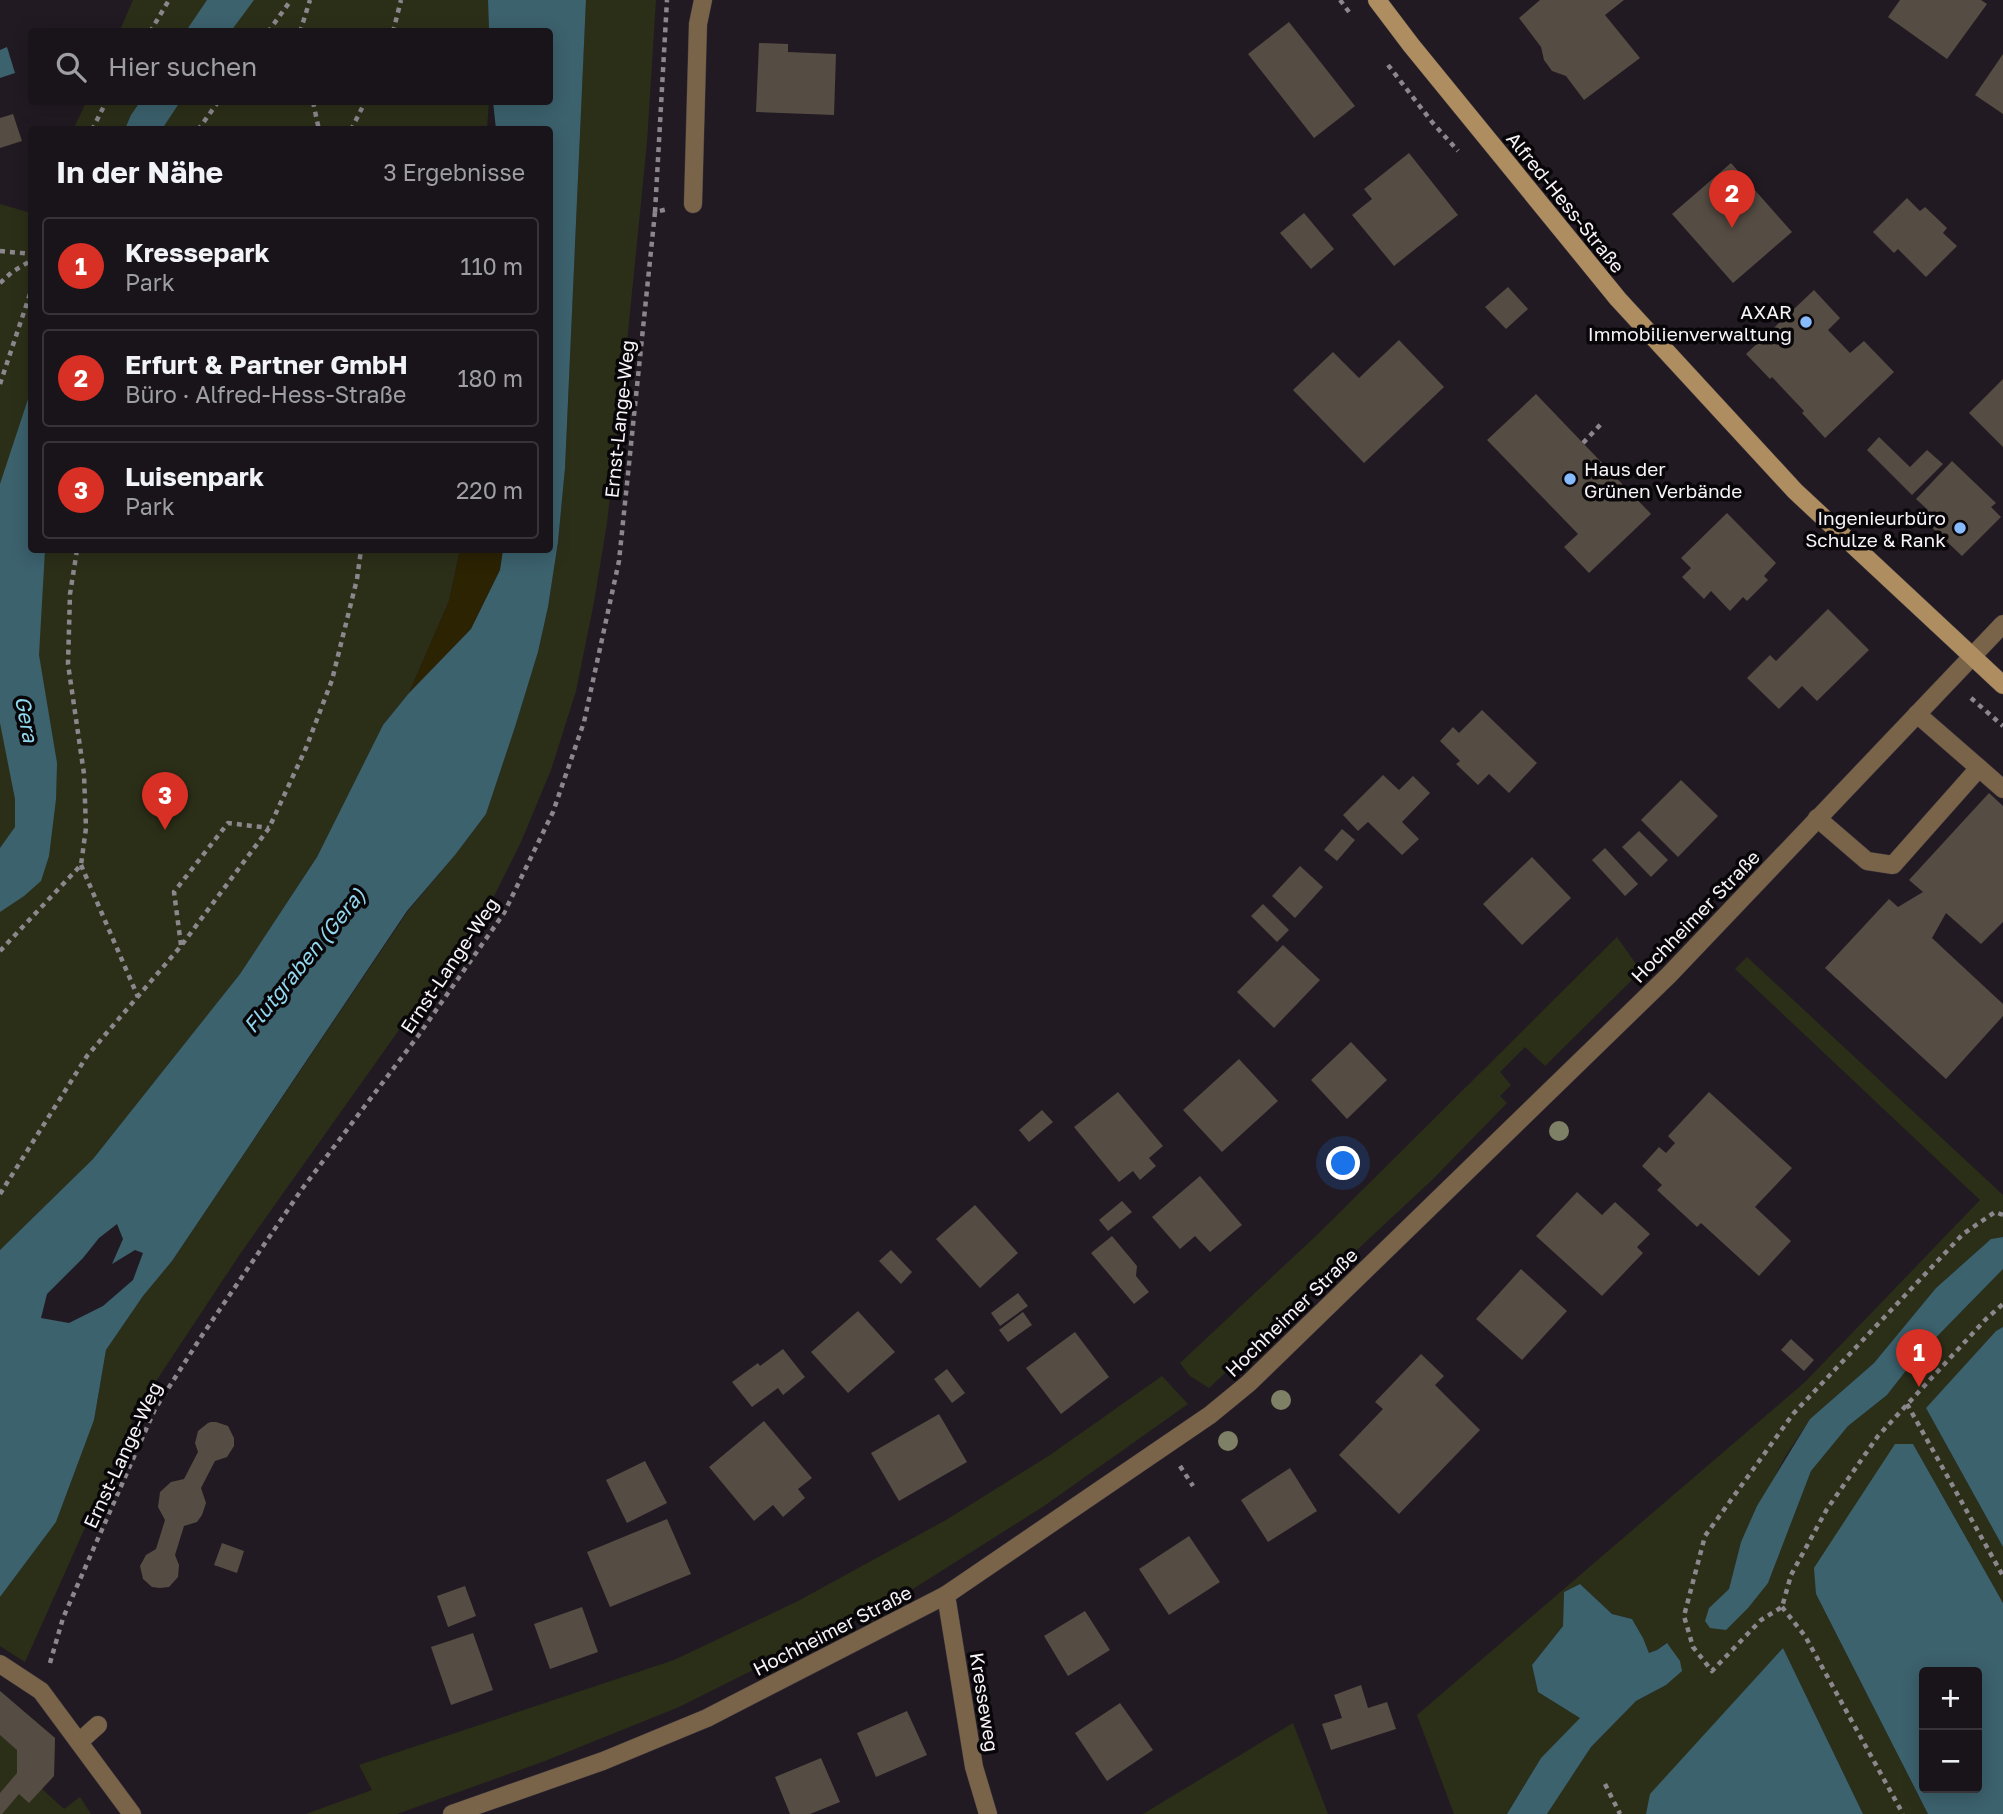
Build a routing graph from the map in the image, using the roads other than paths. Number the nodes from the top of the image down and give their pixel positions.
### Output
1 (703, 0) edge
2 (1377, 0) edge
3 (694, 204) road end
4 (2003, 624) edge
5 (1972, 657) junction
6 (2003, 685) edge
7 (1917, 714) junction
8 (1979, 768) junction
9 (2003, 789) edge
10 (1817, 818) junction
11 (946, 1595) junction
12 (0, 1664) edge
13 (97, 1725) dead end
14 (79, 1742) junction
15 (132, 1814) edge
16 (452, 1814) edge
17 (988, 1814) edge

1 - 3 street
2 - 5 main road, Alfred-Hess-Straße
4 - 5 street, Hochheimer Straße
5 - 6 main road, Alfred-Hess-Straße
5 - 7 street, Hochheimer Straße
7 - 8 street
7 - 10 street, Hochheimer Straße
8 - 9 street
8 - 10 street
10 - 11 street, Hochheimer Straße
11 - 16 street, Hochheimer Straße
11 - 17 street, Kresseweg
12 - 14 street
13 - 14 street
14 - 15 street

